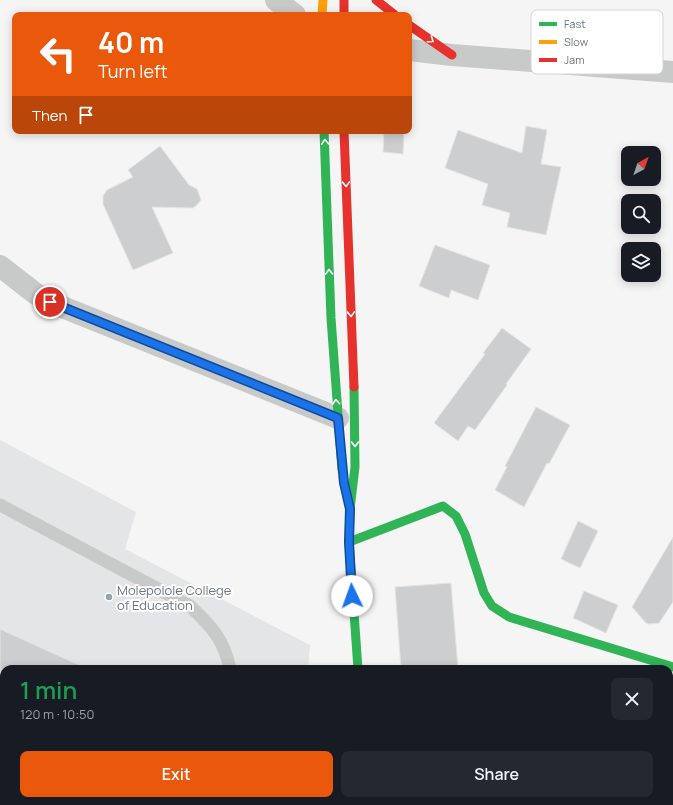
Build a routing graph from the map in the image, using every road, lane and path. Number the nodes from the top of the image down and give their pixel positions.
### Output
1 (276, 0) edge
2 (323, 0) edge
3 (344, 0) edge
4 (376, 0) edge
5 (291, 12) edge
6 (322, 12) edge
7 (344, 12) edge
8 (391, 12) edge
9 (412, 27) edge
10 (412, 50) edge
11 (452, 55) junction
12 (531, 61) edge
13 (663, 71) edge
14 (673, 72) edge
15 (324, 134) edge
16 (344, 134) edge
17 (0, 266) edge
18 (338, 418) junction
19 (0, 505) edge
20 (350, 509) junction
21 (349, 542) junction
22 (230, 665) edge
23 (358, 665) edge
24 (666, 665) edge

1 - 5 street
2 - 6 main road
3 - 7 main road
4 - 8 main road
9 -> 11 main road
10 - 11 street
11 - 12 street
13 - 14 street
18 -> 15 main road
16 -> 20 main road
17 - 18 street
18 - 20 main road
19 - 22 lane
20 - 21 main road
21 - 23 main road
21 - 24 main road

